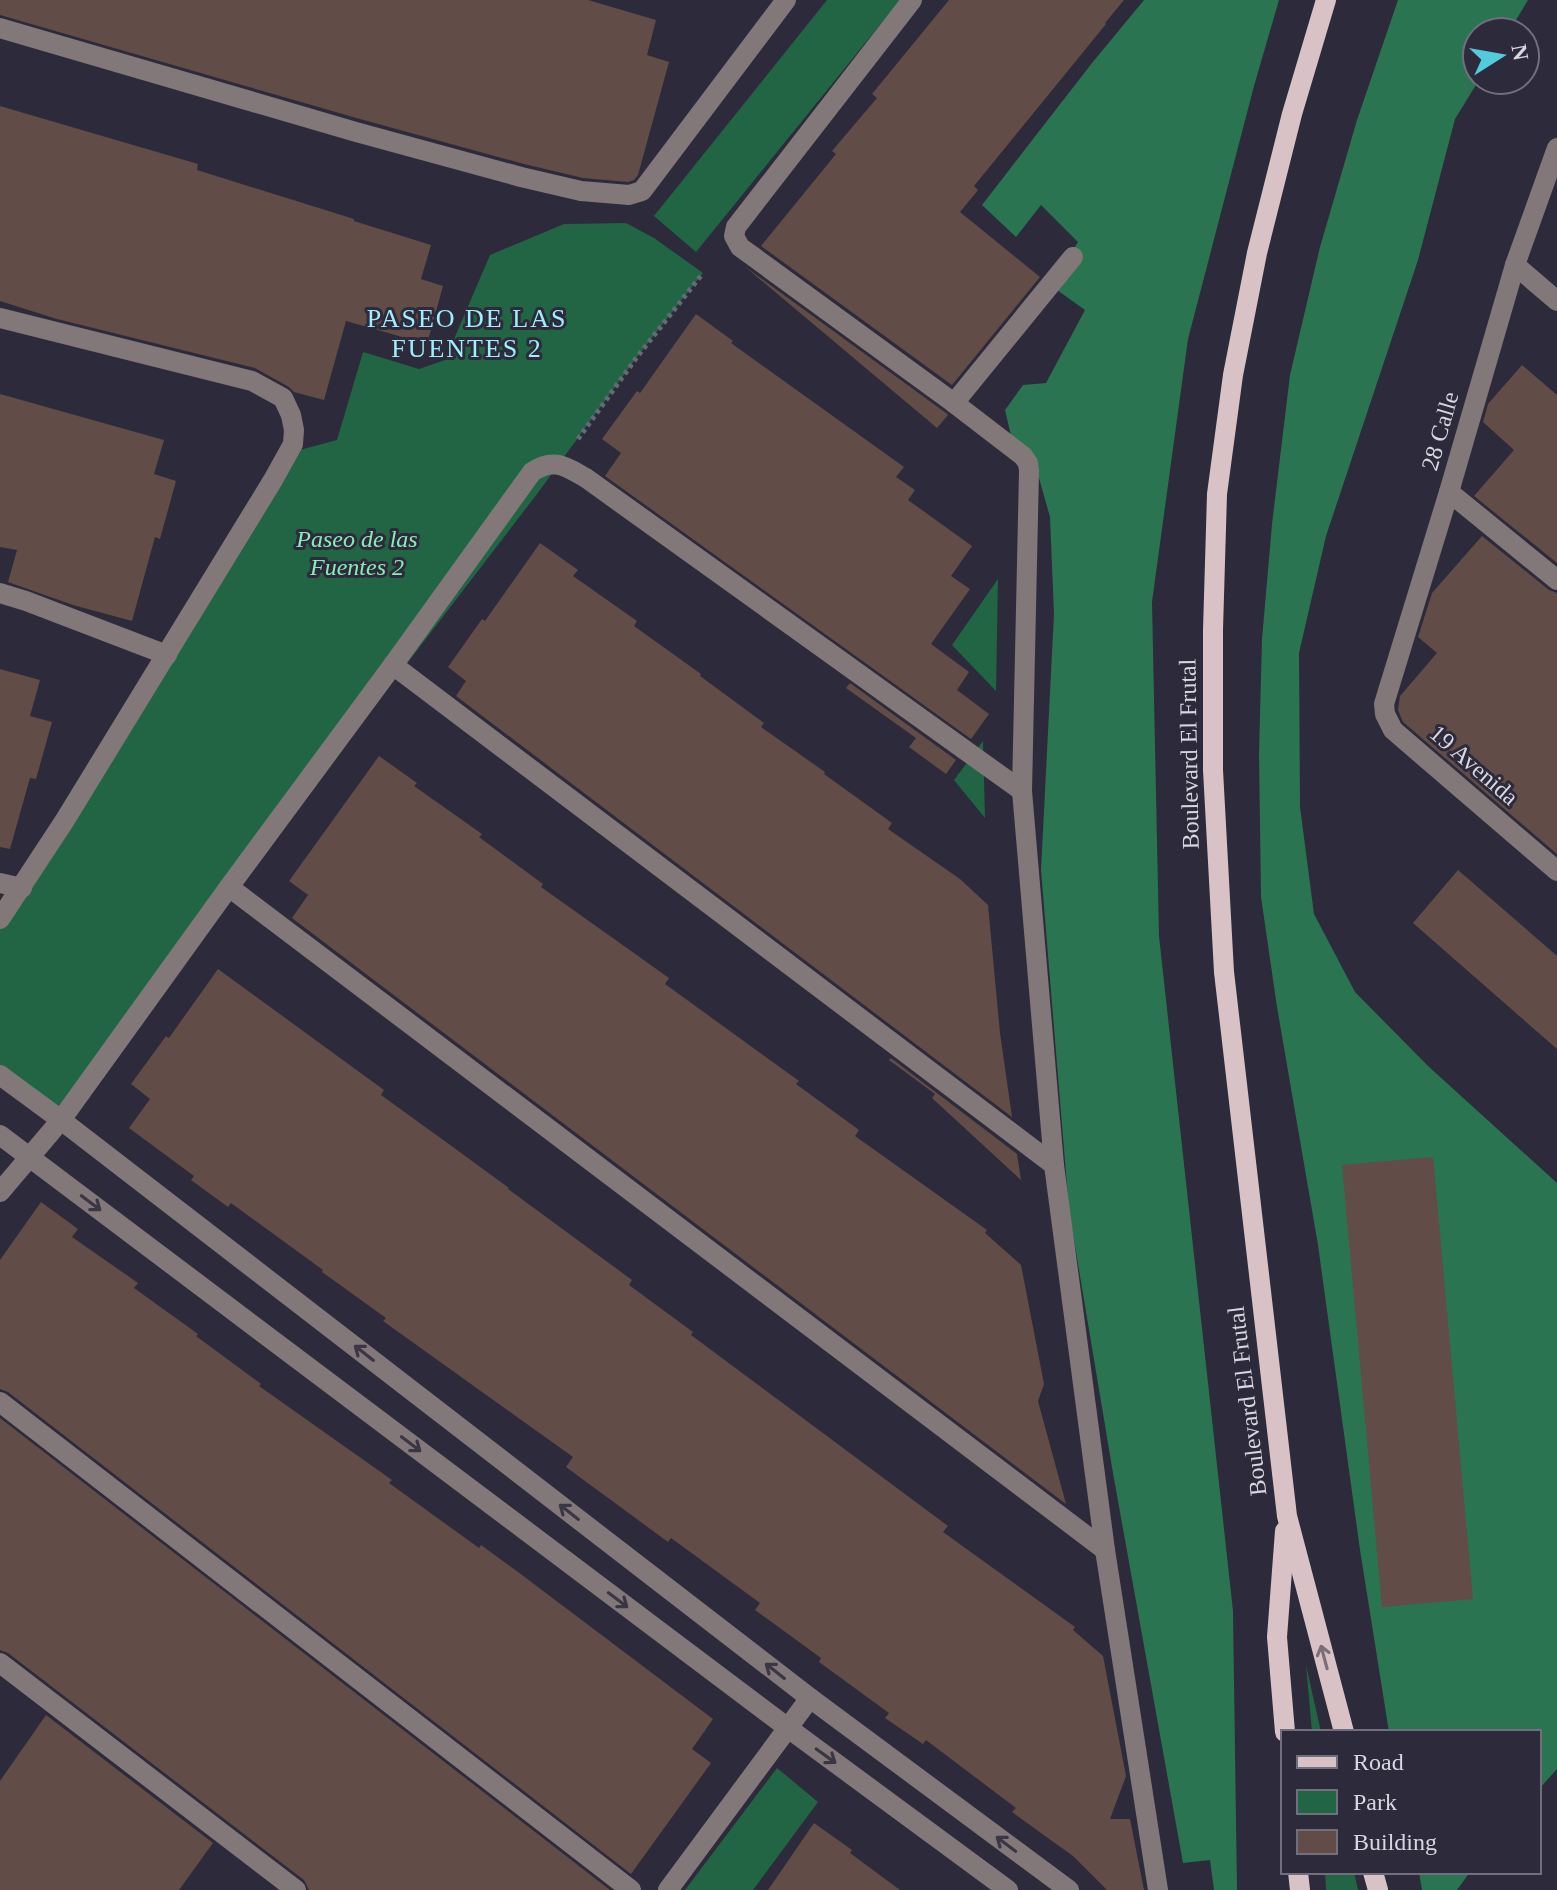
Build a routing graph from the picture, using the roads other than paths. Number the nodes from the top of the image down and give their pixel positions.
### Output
1 (786, 0) edge
2 (912, 0) edge
3 (1326, 0) edge
4 (0, 28) edge
5 (1557, 148) edge
6 (1073, 257) dead end
7 (1515, 265) junction
8 (1557, 301) edge
9 (0, 318) edge
10 (954, 403) junction
11 (1449, 492) junction
12 (1557, 580) edge
13 (0, 593) edge
14 (167, 655) junction
15 (393, 665) junction
16 (1393, 730) joint
17 (1022, 791) junction
18 (1557, 871) edge
19 (0, 883) edge
20 (229, 887) junction
21 (22, 888) junction
22 (0, 919) edge
23 (0, 1075) edge
24 (61, 1120) junction
25 (0, 1135) edge
26 (29, 1157) junction
27 (1054, 1165) junction
28 (0, 1192) edge
29 (0, 1402) edge
30 (1287, 1516) junction
31 (1105, 1550) junction
32 (0, 1663) edge
33 (810, 1698) junction
34 (788, 1728) junction
35 (1285, 1730) edge
36 (1343, 1730) edge
37 (296, 1890) edge
38 (631, 1890) edge
39 (668, 1890) edge
40 (1008, 1890) edge
41 (1069, 1890) edge
42 (1158, 1890) edge

1 - 4 street
2 - 10 street
3 - 30 main road, Boulevard El Frutal
5 - 7 street, 28 Calle
6 - 10 street
7 - 8 street
7 - 11 street, 28 Calle
9 - 14 street
10 - 17 street
11 - 12 street
11 - 16 street, 28 Calle
13 - 14 street
14 - 21 street
15 - 17 street
15 - 20 street
15 - 27 street
16 - 18 street, 19 Avenida
17 - 27 street
19 - 21 street
20 - 24 street
20 - 31 street
21 - 22 street
23 - 24 street
24 - 26 street
33 -> 24 street
25 - 26 street
26 - 28 street
26 -> 34 street
27 - 31 street
29 - 38 street
30 - 35 main road, Boulevard El Frutal
36 -> 30 main road, Boulevard El Frutal
31 - 42 street
32 - 37 street
33 - 34 street
41 -> 33 street
34 - 39 street
34 -> 40 street

